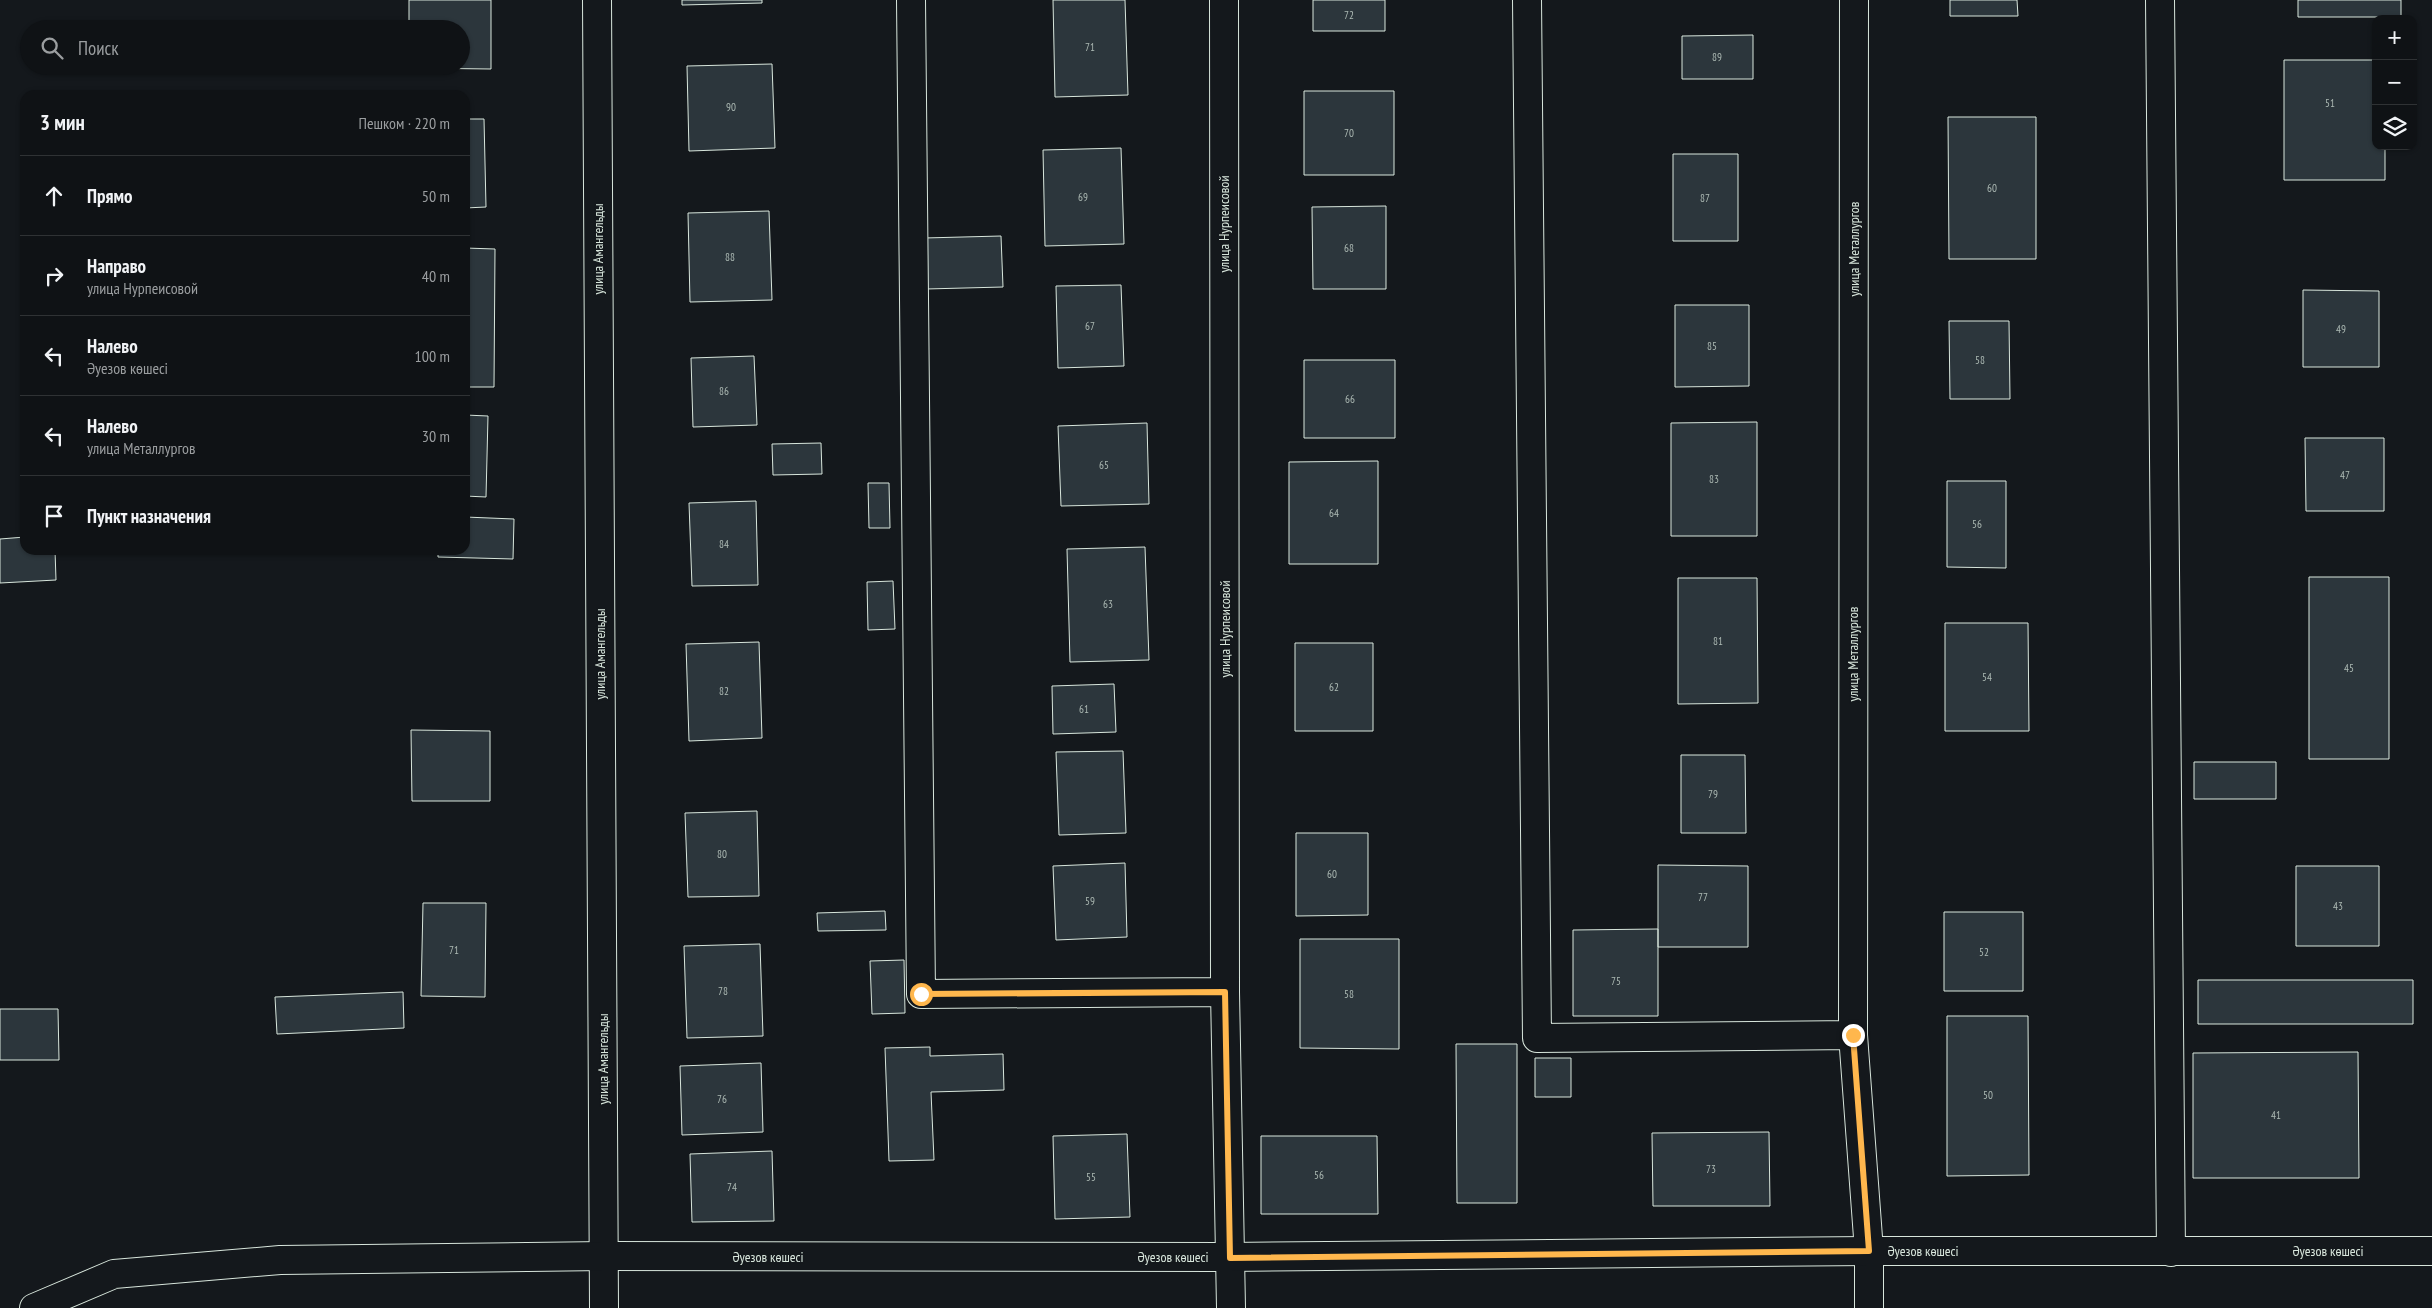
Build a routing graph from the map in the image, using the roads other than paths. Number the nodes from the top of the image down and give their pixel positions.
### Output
1 (597, 0) edge
2 (911, 0) edge
3 (1224, 0) edge
4 (1527, 0) edge
5 (1854, 0) edge
6 (2160, 0) edge
7 (1225, 992) junction
8 (1853, 1035) junction
9 (1869, 1251) junction
10 (2432, 1251) edge
11 (2171, 1252) junction
12 (604, 1256) junction
13 (1230, 1258) junction
14 (34, 1308) edge
15 (604, 1308) edge
16 (1231, 1308) edge
17 (1869, 1308) edge

1 - 12 street, улица Амангельды
2 - 7 street
3 - 7 street, улица Нурпеисовой
4 - 8 street
5 - 8 street, улица Металлургов
6 - 11 street
7 - 13 street, улица Нурпеисовой
8 - 9 street, улица Металлургов
9 - 11 street, Әуезов көшесі
9 - 13 street, Әуезов көшесі
9 - 17 street, улица Металлургов
10 - 11 street, Әуезов көшесі
12 - 13 street, Әуезов көшесі
12 - 14 street, Әуезов көшесі
12 - 15 street, улица Амангельды
13 - 16 street, улица Нурпеисовой

